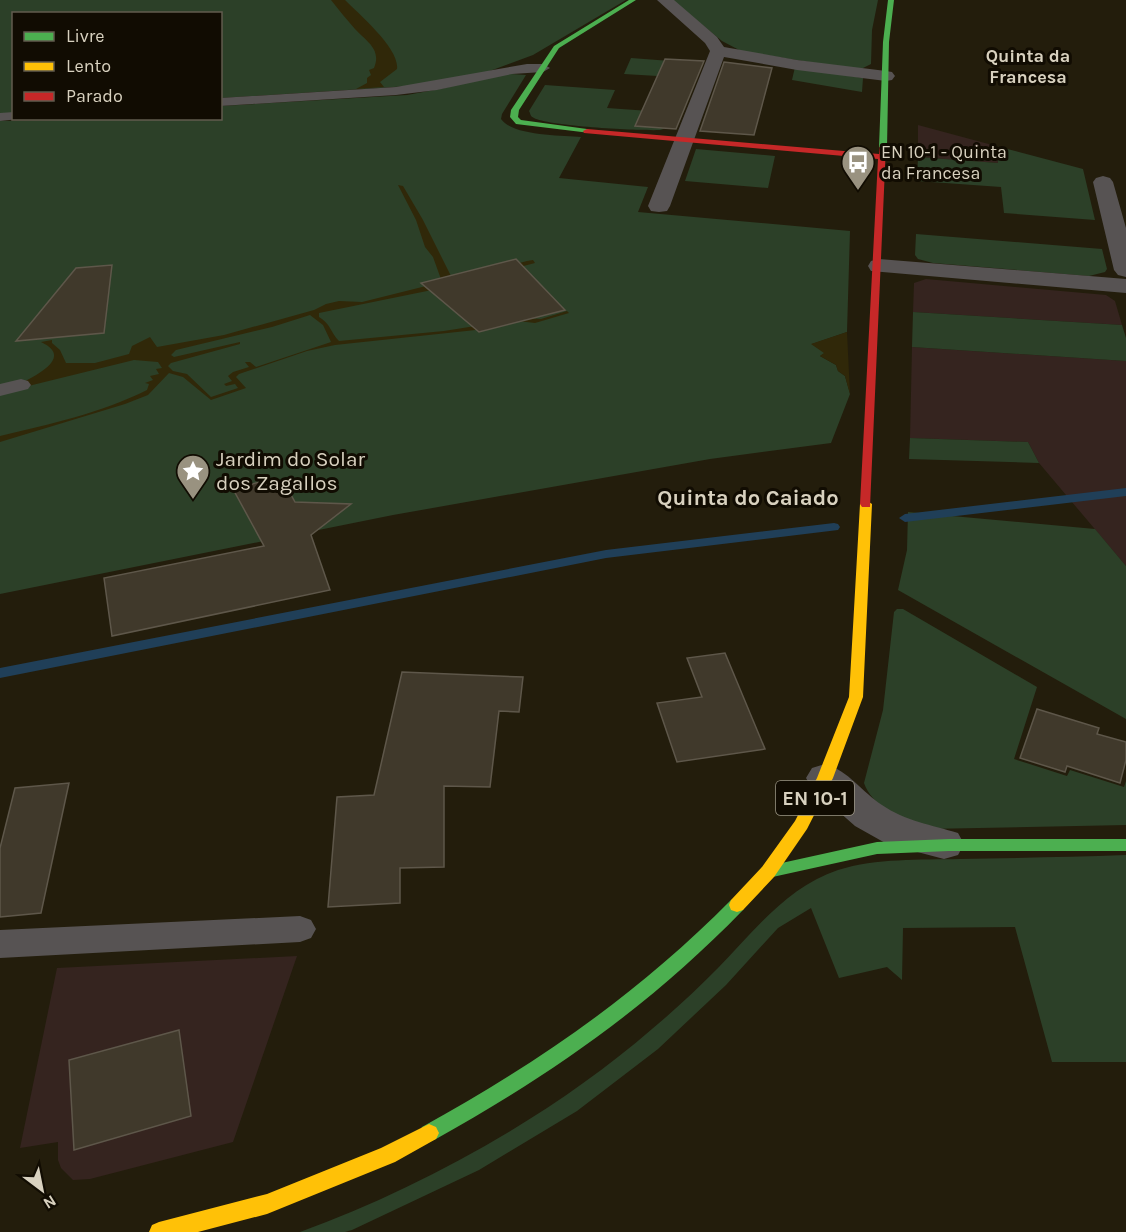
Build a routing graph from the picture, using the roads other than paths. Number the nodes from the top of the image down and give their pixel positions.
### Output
1 (633, 0) edge
2 (665, 0) edge
3 (891, 0) edge
4 (718, 51) junction
5 (543, 68) junction
6 (886, 76) junction
7 (222, 102) edge
8 (683, 140) junction
9 (882, 158) junction
10 (1103, 183) dead end
11 (658, 206) dead end
12 (1123, 244) edge
13 (879, 266) junction
14 (1126, 270) edge
15 (1126, 286) edge
16 (21, 385) dead end
17 (0, 390) edge
18 (825, 778) junction
19 (1126, 844) edge
20 (949, 845) junction
21 (768, 872) junction
22 (300, 929) dead end
23 (0, 944) edge
24 (159, 1232) edge

1 - 5 main road
2 - 4 street
3 - 6 main road, EN 10-1
4 - 6 street
4 - 8 street
5 - 7 lane
5 - 8 main road
6 - 9 main road, EN 10-1
8 - 9 main road
8 - 11 street
9 - 13 main road, EN 10-1
10 - 12 street
12 - 14 street
13 - 15 street
13 - 18 main road, EN 10-1
16 - 17 lane
18 - 20 street
18 - 21 main road, EN 10-1
19 - 20 main road
20 - 21 main road
21 - 24 main road, EN 10-1
22 - 23 lane

